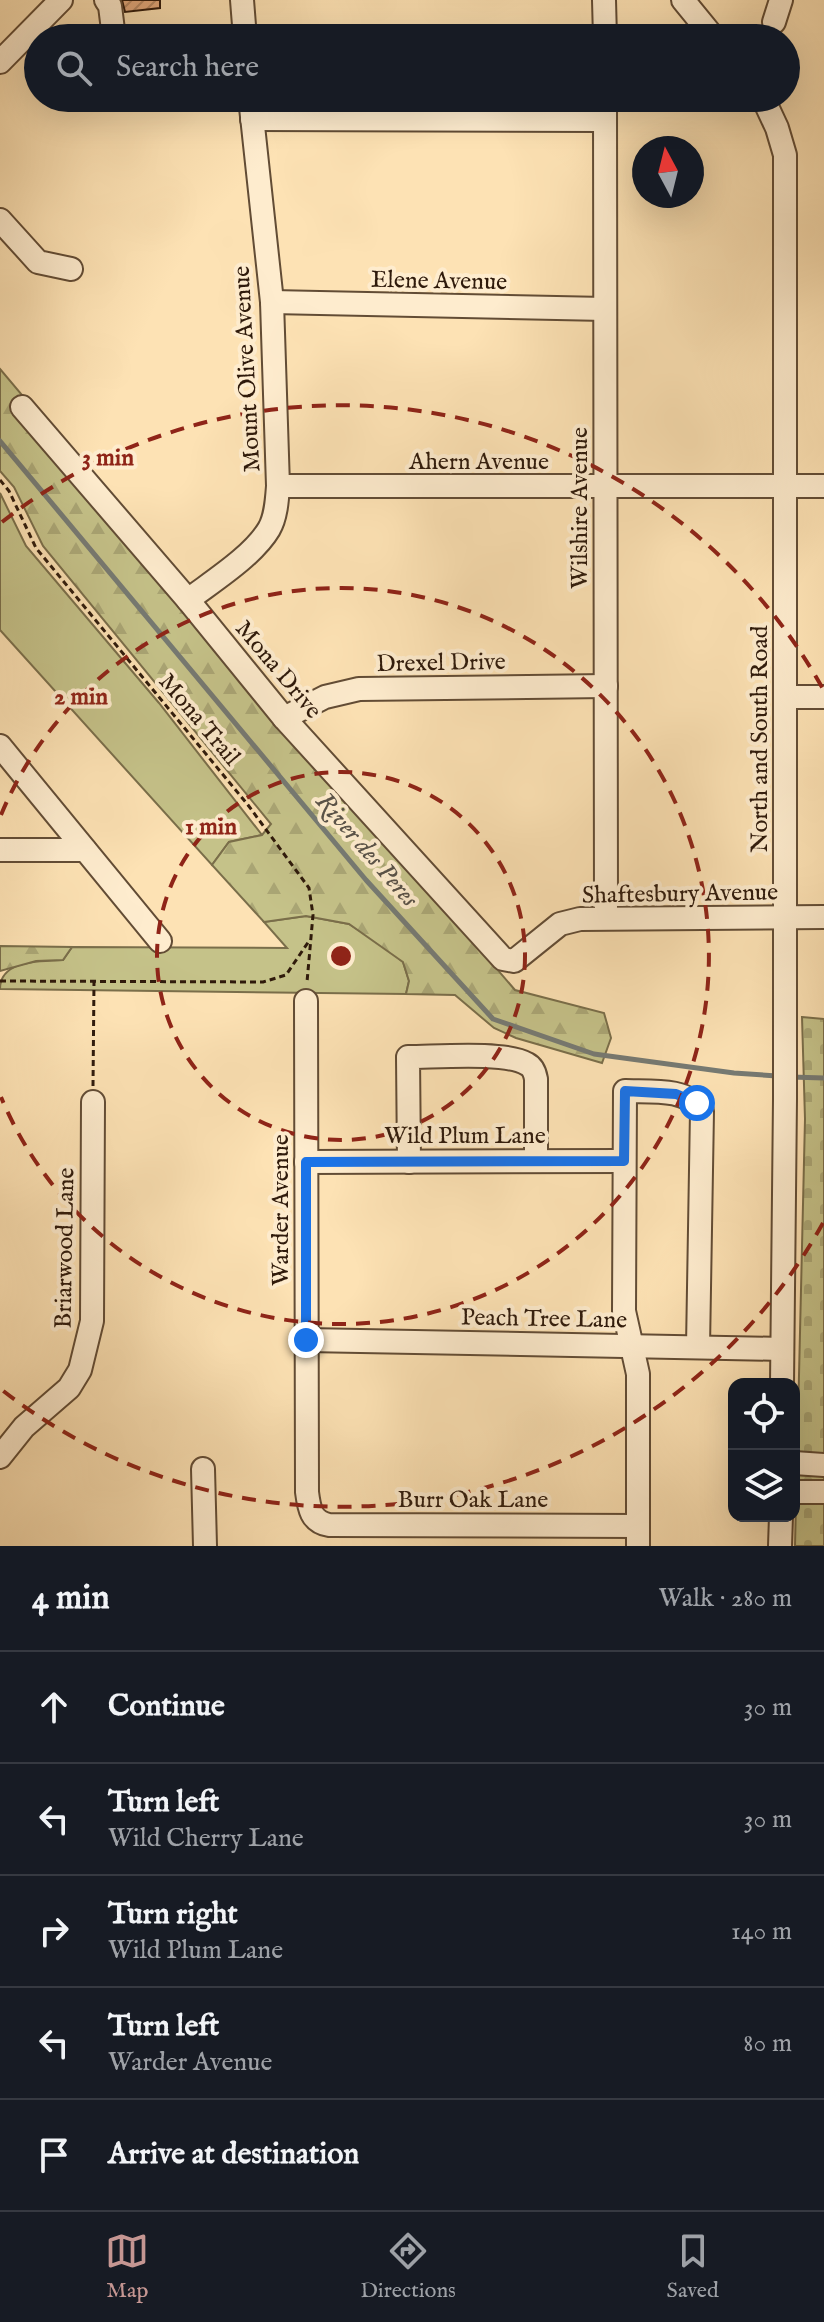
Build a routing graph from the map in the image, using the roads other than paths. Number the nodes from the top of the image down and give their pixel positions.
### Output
1 (61, 0) edge
2 (106, 0) edge
3 (242, 0) edge
4 (604, 0) edge
5 (683, 0) edge
6 (37, 24) edge
7 (112, 24) edge
8 (244, 24) edge
9 (605, 24) edge
10 (703, 24) edge
11 (24, 38) edge
12 (0, 62) edge
13 (251, 112) edge
14 (605, 112) edge
15 (770, 112) edge
16 (0, 220) edge
17 (71, 269) dead end
18 (272, 302) junction
19 (605, 309) junction
20 (22, 407) dead end
21 (278, 486) junction
22 (786, 486) junction
23 (824, 486) edge
24 (605, 487) junction
25 (188, 600) junction
26 (606, 686) junction
27 (785, 697) junction
28 (824, 697) edge
29 (284, 718) junction
30 (0, 746) edge
31 (0, 850) edge
32 (85, 850) junction
33 (784, 917) junction
34 (824, 917) edge
35 (606, 918) junction
36 (160, 941) dead end
37 (503, 959) joint
38 (306, 1001) road end
39 (93, 1102) road end
40 (536, 1161) junction
41 (624, 1161) junction
42 (306, 1162) junction
43 (409, 1162) junction
44 (306, 1340) junction
45 (632, 1346) junction
46 (698, 1347) junction
47 (782, 1349) junction
48 (782, 1378) edge
49 (0, 1457) edge
50 (800, 1463) edge
51 (824, 1465) edge
52 (203, 1469) dead end
53 (800, 1492) edge
54 (824, 1492) edge
55 (312, 1515) joint
56 (781, 1522) edge
57 (638, 1536) edge
58 (205, 1546) edge
59 (780, 1546) edge

1 - 6 street
2 - 7 street
3 - 8 street
4 - 9 street
5 - 10 street
11 - 12 street
13 - 18 street, Mount Olive Avenue
14 - 19 street, Wilshire Avenue
15 - 22 street, North and South Road
16 - 17 street
18 - 19 street, Elene Avenue
18 - 21 street, Mount Olive Avenue
19 - 24 street, Wilshire Avenue
20 - 25 street, Mona Drive
21 - 24 street, Ahern Avenue
21 - 25 street, Mount Olive Avenue
22 - 23 street, Ahern Avenue
22 - 24 street, Ahern Avenue
22 - 27 street, North and South Road
24 - 26 street, Wilshire Avenue
25 - 29 street, Mona Drive
26 - 29 street, Drexel Drive
26 - 35 street, Wilshire Avenue
27 - 28 street
27 - 33 street, North and South Road
29 - 37 street, Mona Drive
30 - 32 street
31 - 32 street
32 - 36 street
33 - 34 street, Shaftesbury Avenue
33 - 35 street, Shaftesbury Avenue
33 - 47 street, North and South Road
35 - 37 street, Shaftesbury Avenue
38 - 42 street, Warder Avenue
39 - 49 street, Briarwood Lane
40 - 41 street, Wild Plum Lane
40 - 43 street, Wild Plum Lane
40 - 43 street
41 - 45 street
41 - 46 street
42 - 43 street, Wild Plum Lane
42 - 44 street, Warder Avenue
44 - 45 street, Peach Tree Lane
44 - 55 street, Warder Avenue
45 - 46 street, Peach Tree Lane
45 - 57 street
46 - 47 street, Peach Tree Lane
47 - 48 street, North and South Road
50 - 51 street
52 - 58 street
53 - 54 street
55 - 57 street, Burr Oak Lane
56 - 59 street

